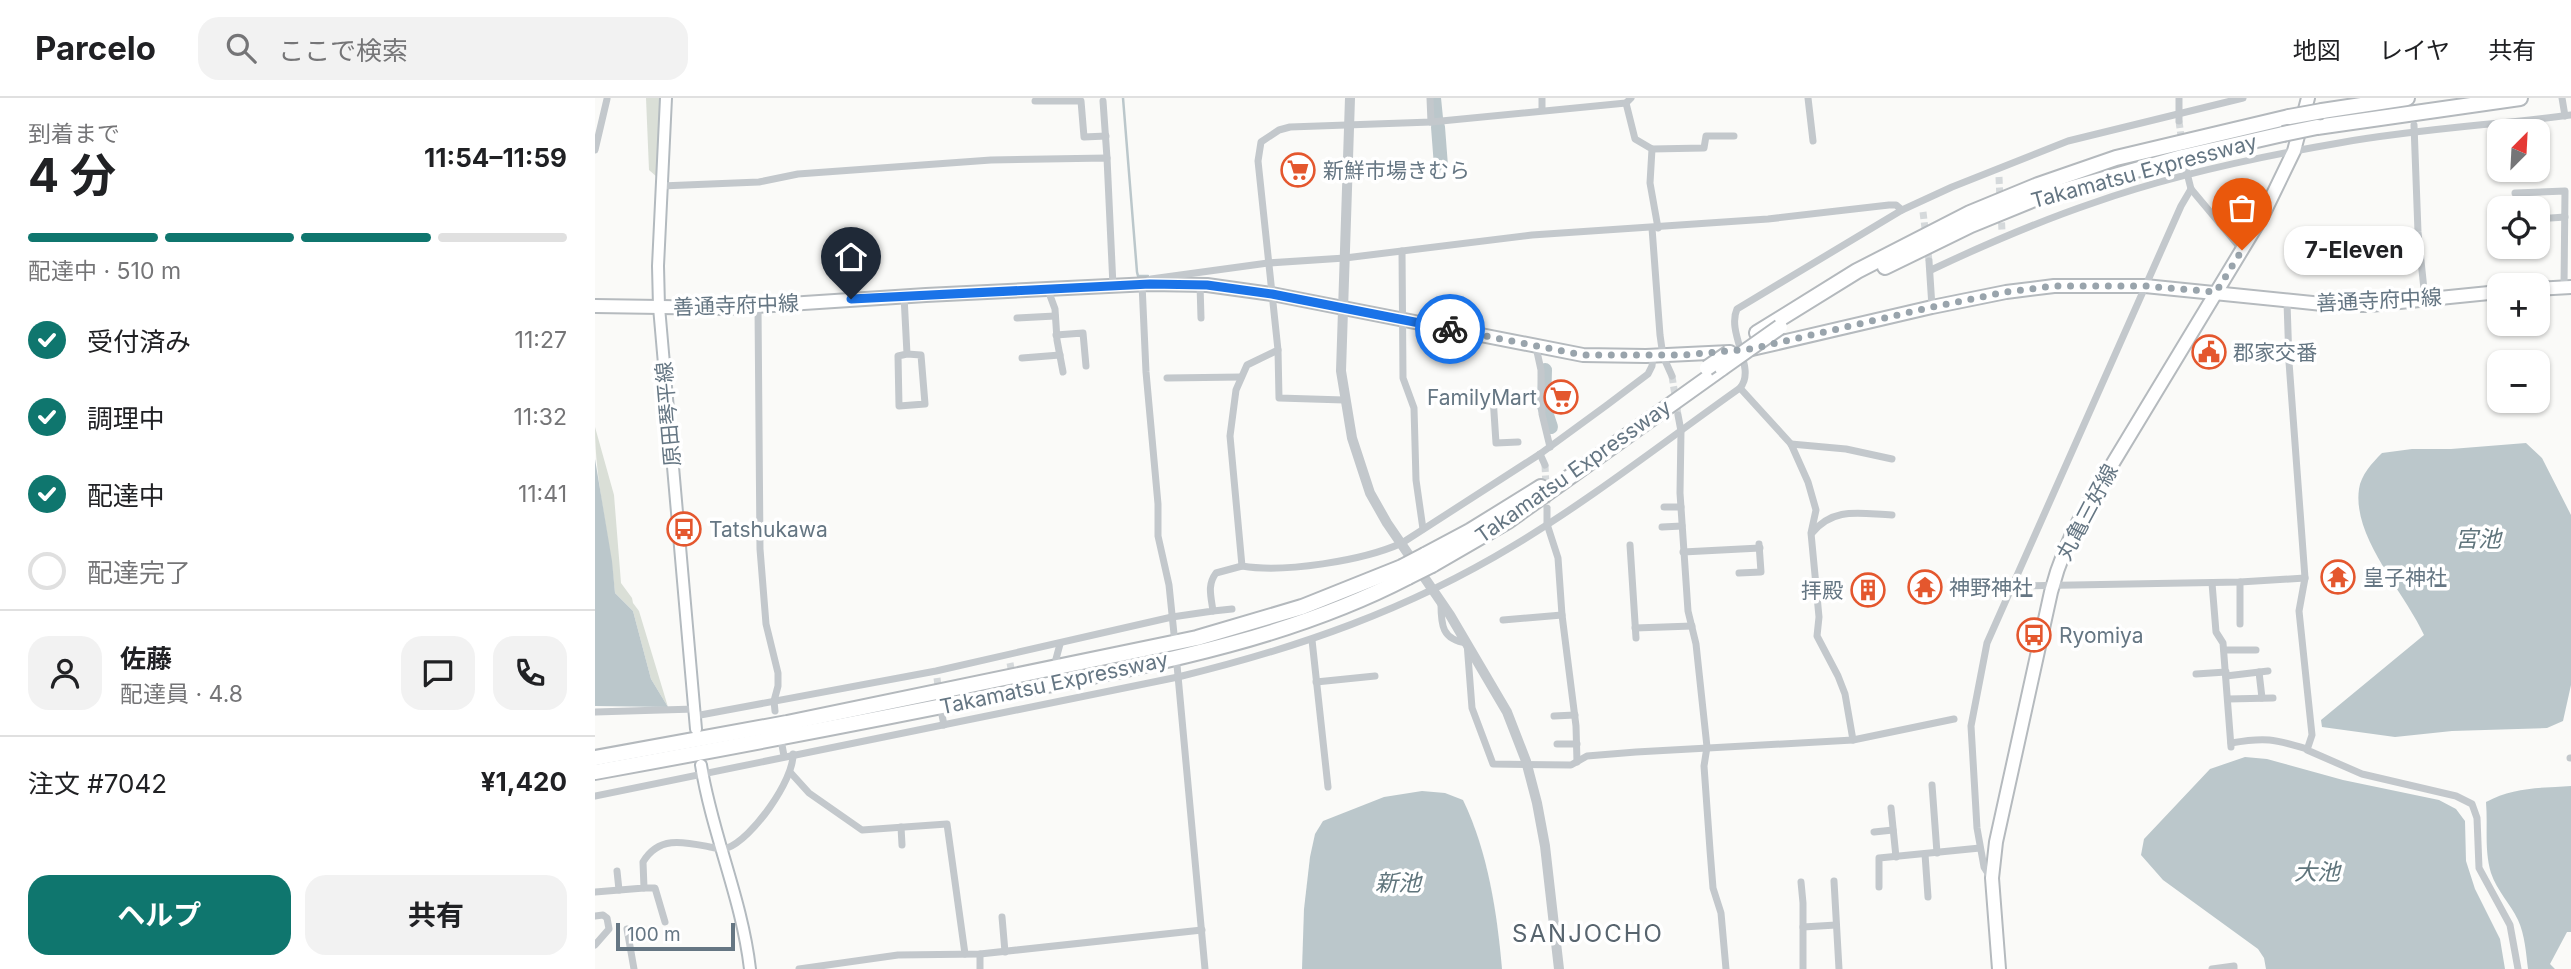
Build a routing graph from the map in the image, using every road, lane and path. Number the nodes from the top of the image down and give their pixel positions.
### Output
1 (666, 98) edge
2 (1350, 98) edge
3 (1430, 98) edge
4 (1542, 98) edge
5 (1808, 98) edge
6 (2179, 98) edge
7 (2243, 98) edge
8 (2308, 98) edge
9 (2407, 98) edge
10 (2520, 98) edge
11 (2563, 98) edge
12 (607, 99) edge
13 (1103, 100) dead end
14 (1629, 100) edge
15 (1035, 101) dead end
16 (1542, 110) junction
17 (2568, 115) edge
18 (2179, 117) junction
19 (598, 122) edge
20 (1431, 122) junction
21 (1349, 127) junction
22 (2414, 129) junction
23 (1106, 136) junction
24 (1734, 136) dead end
25 (1813, 141) dead end
26 (1653, 149) junction
27 (595, 150) edge
28 (2294, 151) junction
29 (1107, 158) junction
30 (2185, 165) dead end
31 (2187, 176) junction
32 (661, 186) junction
33 (2191, 190) junction
34 (2515, 193) dead end
35 (1921, 201) junction
36 (1902, 210) junction
37 (1923, 212) tunnel mouth
38 (2565, 218) junction
39 (2550, 219) edge
40 (1655, 228) junction
41 (2568, 230) edge
42 (2242, 250) junction
43 (1402, 251) junction
44 (1345, 258) junction
45 (1929, 261) tunnel mouth
46 (1268, 263) junction
47 (1931, 270) junction
48 (1142, 284) junction
49 (1200, 285) junction
50 (1113, 286) junction
51 (2145, 286) junction
52 (2568, 287) edge
53 (2550, 288) edge
54 (1048, 290) junction
55 (2216, 292) junction
56 (2487, 293) edge
57 (1272, 294) junction
58 (904, 296) junction
59 (2425, 299) junction
60 (2287, 302) junction
61 (595, 306) edge
62 (659, 307) junction
63 (758, 307) junction
64 (1932, 307) junction
65 (1343, 308) junction
66 (1055, 316) junction
67 (1017, 318) dead end
68 (1201, 318) dead end
69 (1401, 320) junction
70 (1056, 335) junction
71 (1537, 347) junction
72 (1278, 350) junction
73 (1741, 350) junction
74 (907, 354) junction
75 (1061, 355) junction
76 (1658, 356) junction
77 (1022, 358) dead end
78 (1086, 366) dead end
79 (1063, 372) dead end
80 (1672, 376) tunnel mouth
81 (1241, 377) junction
82 (1167, 378) dead end
83 (1740, 388) junction
84 (1541, 394) junction
85 (1345, 400) junction
86 (1678, 415) tunnel mouth
87 (1681, 431) junction
88 (1518, 442) dead end
89 (1791, 444) junction
90 (1550, 447) junction
91 (1540, 454) junction
92 (1892, 459) dead end
93 (1545, 465) tunnel mouth
94 (1664, 507) dead end
95 (1681, 507) junction
96 (1547, 509) tunnel mouth
97 (1892, 516) dead end
98 (1547, 524) junction
99 (1682, 526) junction
100 (1662, 527) dead end
101 (1423, 528) junction
102 (1811, 533) junction
103 (1402, 543) junction
104 (1630, 545) dead end
105 (1683, 552) junction
106 (1428, 560) junction
107 (1241, 566) junction
108 (1405, 572) junction
109 (1739, 573) dead end
110 (2305, 578) junction
111 (2240, 582) junction
112 (2212, 583) junction
113 (2053, 584) junction
114 (2012, 586) junction
115 (1433, 588) junction
116 (1232, 609) dead end
117 (1213, 611) junction
118 (1562, 615) junction
119 (1172, 617) junction
120 (1503, 620) dead end
121 (2240, 624) dead end
122 (1692, 626) junction
123 (1635, 628) junction
124 (1174, 634) dead end
125 (1636, 638) dead end
126 (1312, 640) junction
127 (1467, 643) junction
128 (1060, 644) junction
129 (2224, 650) junction
130 (2256, 650) dead end
131 (1056, 659) dead end
132 (1177, 664) dead end
133 (2268, 671) dead end
134 (2259, 672) junction
135 (2196, 674) dead end
136 (2226, 674) junction
137 (1375, 676) dead end
138 (1178, 677) junction
139 (1316, 682) junction
140 (1048, 692) dead end
141 (2262, 698) junction
142 (2273, 698) dead end
143 (2228, 699) junction
144 (774, 701) junction
145 (1051, 703) junction
146 (775, 711) dead end
147 (595, 712) edge
148 (695, 713) junction
149 (942, 715) tunnel mouth
150 (1575, 715) junction
151 (1554, 716) dead end
152 (1954, 719) dead end
153 (944, 725) junction
154 (696, 729) dead end
155 (1853, 740) junction
156 (1557, 744) dead end
157 (1577, 744) junction
158 (782, 745) dead end
159 (1707, 747) junction
160 (2307, 748) junction
161 (793, 754) junction
162 (784, 756) junction
163 (595, 758) edge
164 (1577, 762) junction
165 (1526, 764) junction
166 (702, 770) junction
167 (595, 772) edge
168 (790, 772) junction
169 (1932, 785) dead end
170 (1328, 787) dead end
171 (595, 796) edge
172 (1891, 808) dead end
173 (901, 827) junction
174 (1893, 830) junction
175 (1874, 832) dead end
176 (902, 845) dead end
177 (1980, 848) junction
178 (720, 849) junction
179 (1937, 853) junction
180 (1925, 854) junction
181 (1896, 857) junction
182 (617, 871) dead end
183 (1991, 878) junction
184 (1833, 881) dead end
185 (1801, 882) dead end
186 (1879, 887) dead end
187 (644, 888) junction
188 (619, 890) junction
189 (595, 892) edge
190 (1928, 897) dead end
191 (595, 916) edge
192 (1002, 917) dead end
193 (665, 922) dead end
194 (1836, 925) junction
195 (1803, 927) junction
196 (627, 929) dead end
197 (1202, 930) junction
198 (595, 945) edge
199 (1005, 951) junction
200 (965, 954) junction
201 (980, 954) junction
202 (635, 969) edge
203 (750, 969) edge
204 (799, 969) edge
205 (980, 969) edge
206 (1205, 969) edge
207 (1559, 969) edge
208 (1726, 969) edge
209 (1803, 969) edge
210 (1839, 969) edge
211 (1999, 969) edge
212 (2212, 969) edge
213 (2234, 969) edge
214 (2518, 969) edge

1 - 32 main road, 原田琴平線
2 - 21 street
3 - 20 street
4 - 16 street
5 - 25 street
6 - 18 street
7 - 18 street
8 - 28 main road, 丸亀三好線
9 - 106 highway, Takamatsu Expressway, bridge
10 - 106 highway, Takamatsu Expressway, bridge
11 - 17 street
12 - 19 street
13 - 23 street
14 - 16 street
14 - 26 street
15 - 23 street
16 - 20 street
17 - 22 street
18 - 35 street
19 - 27 street
20 - 21 street
21 - 44 street
21 - 46 street
22 - 28 street
22 - 59 street
23 - 29 street
24 - 26 street
26 - 40 street
28 - 31 street
28 - 42 main road, 丸亀三好線
29 - 32 street
29 - 50 street
30 - 31 street
31 - 33 street
31 - 47 street
32 - 62 main road, 原田琴平線
33 - 42 street
33 - 51 street
34 - 38 street
35 - 36 street
35 - 37 street
36 - 40 street
36 - 73 street
38 - 39 street
38 - 41 street
40 - 43 street
40 - 76 street
41 - 52 street
42 - 55 main road, 丸亀三好線
43 - 44 street
43 - 69 street
44 - 46 street
44 - 65 street
45 - 47 street
46 - 48 street
46 - 57 street
47 - 64 street
48 - 49 main road, 善通寺府中線
48 - 50 main road, 善通寺府中線
48 - 119 street
49 - 57 main road, 善通寺府中線
49 - 68 street
50 - 54 main road, 善通寺府中線
51 - 55 main road, 善通寺府中線
51 - 64 main road, 善通寺府中線
51 - 114 street
52 - 53 main road
54 - 58 main road, 善通寺府中線
54 - 66 street
55 - 60 main road, 善通寺府中線
55 - 113 main road, 丸亀三好線
56 - 59 main road, 善通寺府中線
57 - 65 main road, 善通寺府中線
57 - 72 street
58 - 63 main road, 善通寺府中線
58 - 74 street
59 - 60 main road, 善通寺府中線
60 - 110 street
61 - 62 main road, 善通寺府中線
62 - 63 main road, 善通寺府中線
62 - 148 main road, 原田琴平線
63 - 144 street
64 - 73 main road, 善通寺府中線
65 - 69 main road, 善通寺府中線
65 - 85 street
66 - 67 street
66 - 70 street
69 - 71 main road, 善通寺府中線
69 - 101 street
70 - 75 street
70 - 78 street
71 - 76 main road, 善通寺府中線
71 - 84 street
72 - 81 street
72 - 85 street
73 - 76 main road, 善通寺府中線
73 - 83 street
74 - 74 street
75 - 77 street
75 - 79 street
76 - 80 street
76 - 90 street
81 - 82 street
81 - 107 street
83 - 87 street
83 - 89 street
84 - 88 street
84 - 90 street
85 - 103 street
86 - 87 street
87 - 95 street
87 - 98 street
89 - 92 street
89 - 102 street
90 - 91 street
91 - 93 street
91 - 101 street
94 - 95 street
95 - 99 street
96 - 98 street
97 - 102 street
98 - 115 street
98 - 118 street
99 - 100 street
99 - 105 street
101 - 103 street
102 - 155 street
103 - 107 street
103 - 115 street
104 - 123 street
105 - 109 street
105 - 122 street
106 - 108 highway, Takamatsu Expressway, bridge
107 - 117 street
108 - 163 highway, Takamatsu Expressway
108 - 167 highway, Takamatsu Expressway
110 - 111 street
110 - 160 street
111 - 112 street
111 - 121 street
112 - 113 street
112 - 129 street
113 - 114 street
113 - 183 main road, 丸亀三好線
114 - 177 street
115 - 126 street
115 - 127 street
116 - 117 street
117 - 119 street
118 - 120 street
118 - 150 street
119 - 124 street
119 - 128 street
122 - 123 street
122 - 159 street
123 - 125 street
126 - 138 street
126 - 139 street
127 - 165 street
127 - 165 street
128 - 131 street
128 - 144 street
129 - 130 street
129 - 136 street
132 - 138 street
133 - 134 street
134 - 136 street
134 - 141 street
135 - 136 street
136 - 143 street
137 - 139 street
138 - 145 street
138 - 197 street
139 - 170 street
140 - 145 street
141 - 142 street
141 - 143 street
143 - 160 street
144 - 146 street
144 - 148 street
145 - 153 street
147 - 148 street
148 - 154 main road, 原田琴平線
149 - 153 street
150 - 151 street
150 - 157 street
152 - 155 street
153 - 161 street
155 - 159 street
156 - 157 street
157 - 164 street
158 - 162 street
159 - 164 street
159 - 208 street
160 - 214 street
161 - 162 street
161 - 168 street
162 - 166 street
164 - 165 street
165 - 207 street
166 - 171 street
166 - 178 main road
168 - 173 street
168 - 178 street
169 - 179 street
172 - 174 street
173 - 176 street
173 - 200 street
174 - 175 street
174 - 181 street
177 - 179 street
177 - 183 street
178 - 187 street
178 - 203 main road
179 - 180 street
180 - 181 street
180 - 190 street
181 - 186 street
182 - 188 street
183 - 211 main road, 丸亀三好線
184 - 194 street
185 - 195 street
187 - 188 street
187 - 193 street
188 - 189 street
191 - 198 street
192 - 199 street
194 - 195 street
194 - 210 street
195 - 209 street
196 - 202 street
197 - 199 street
197 - 206 street
199 - 201 street
200 - 201 street
200 - 204 street
201 - 205 street
212 - 213 street

